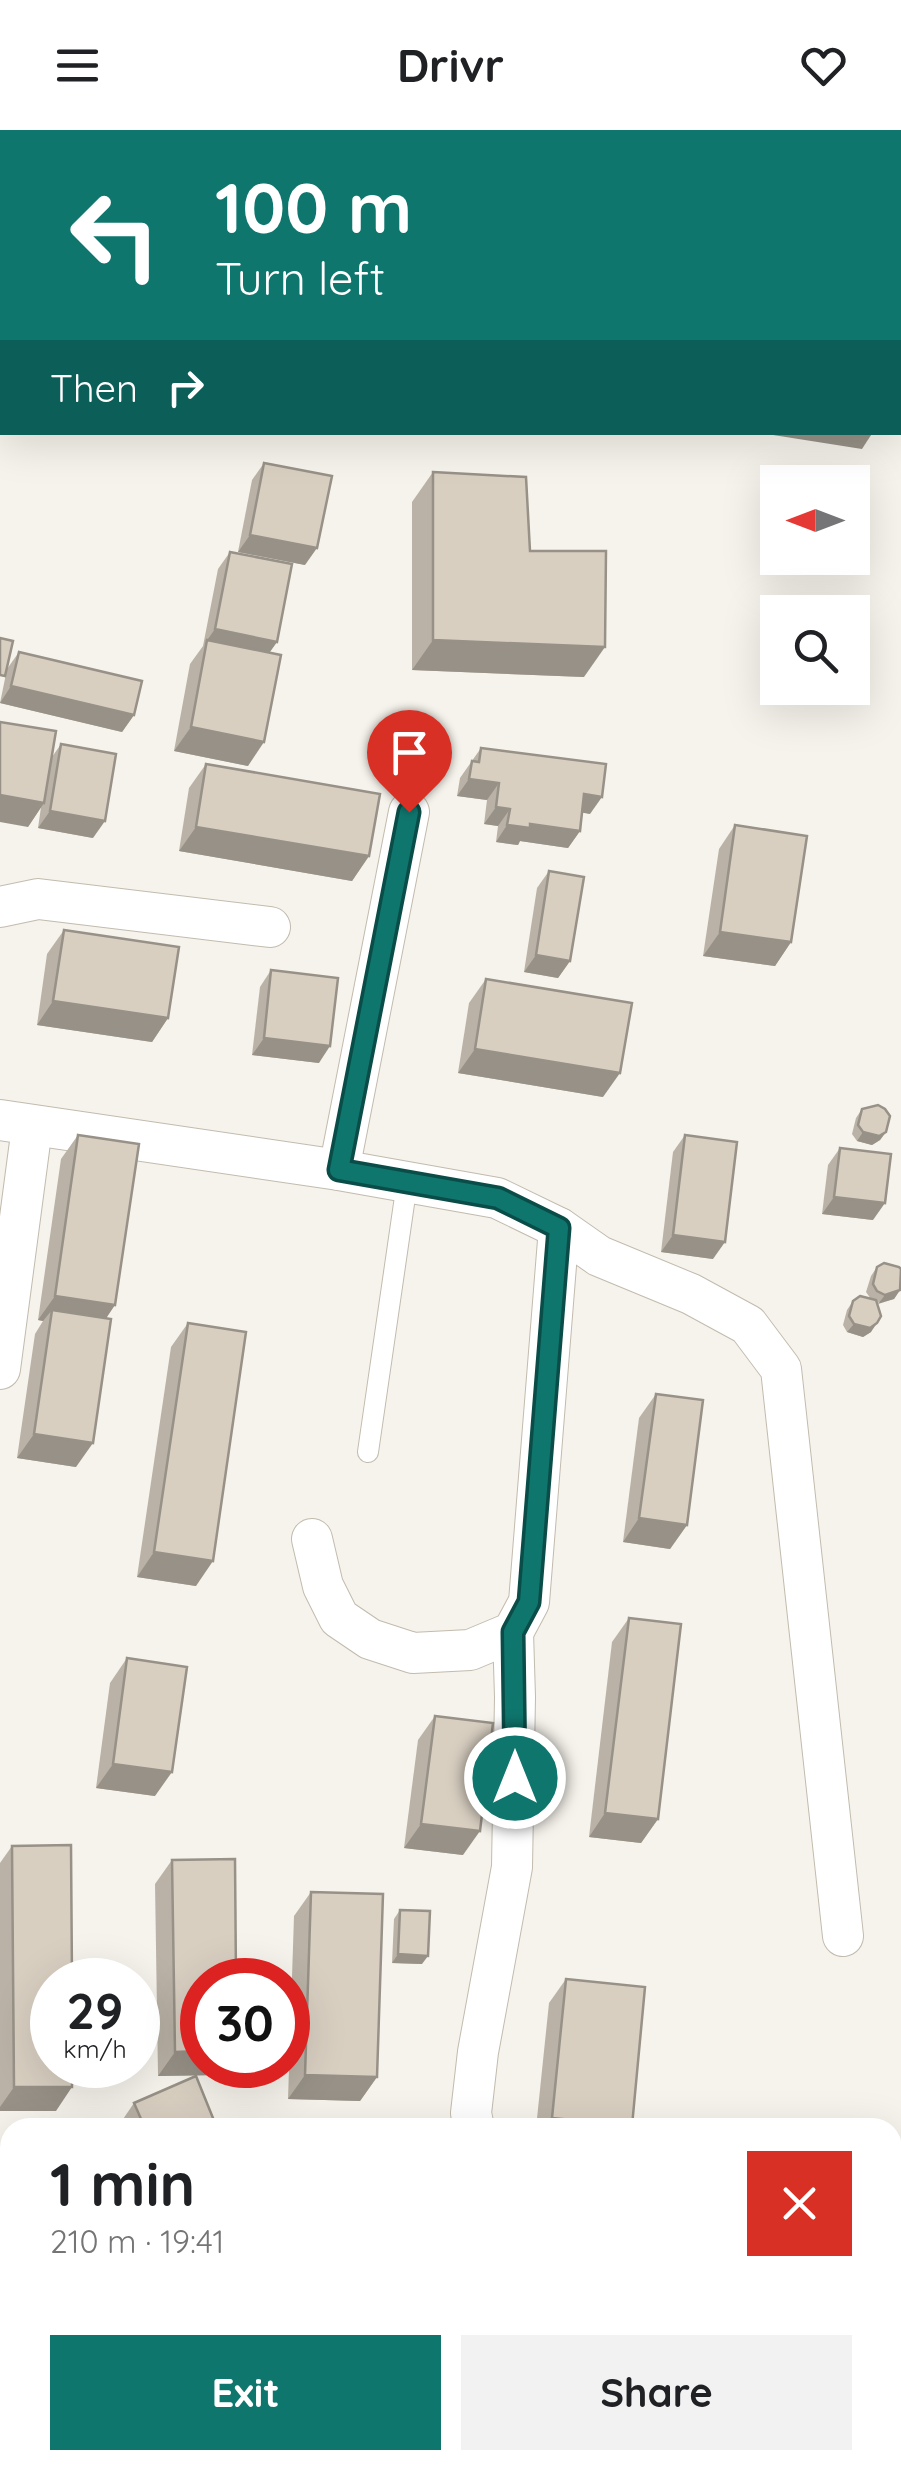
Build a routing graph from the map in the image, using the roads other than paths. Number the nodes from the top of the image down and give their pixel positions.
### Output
1 (409, 812) dead end
2 (0, 907) edge
3 (270, 927) dead end
4 (16, 1124) edge
5 (339, 1170) junction
6 (407, 1183) junction
7 (559, 1228) junction
8 (0, 1370) edge
9 (368, 1452) dead end
10 (312, 1540) dead end
11 (513, 1632) junction
12 (842, 1936) dead end
13 (471, 2118) edge

1 - 5 street
2 - 3 street
4 - 5 street
4 - 8 street
5 - 6 street
6 - 7 street
6 - 9 lane
7 - 11 street
7 - 12 street
10 - 11 street
11 - 13 street

